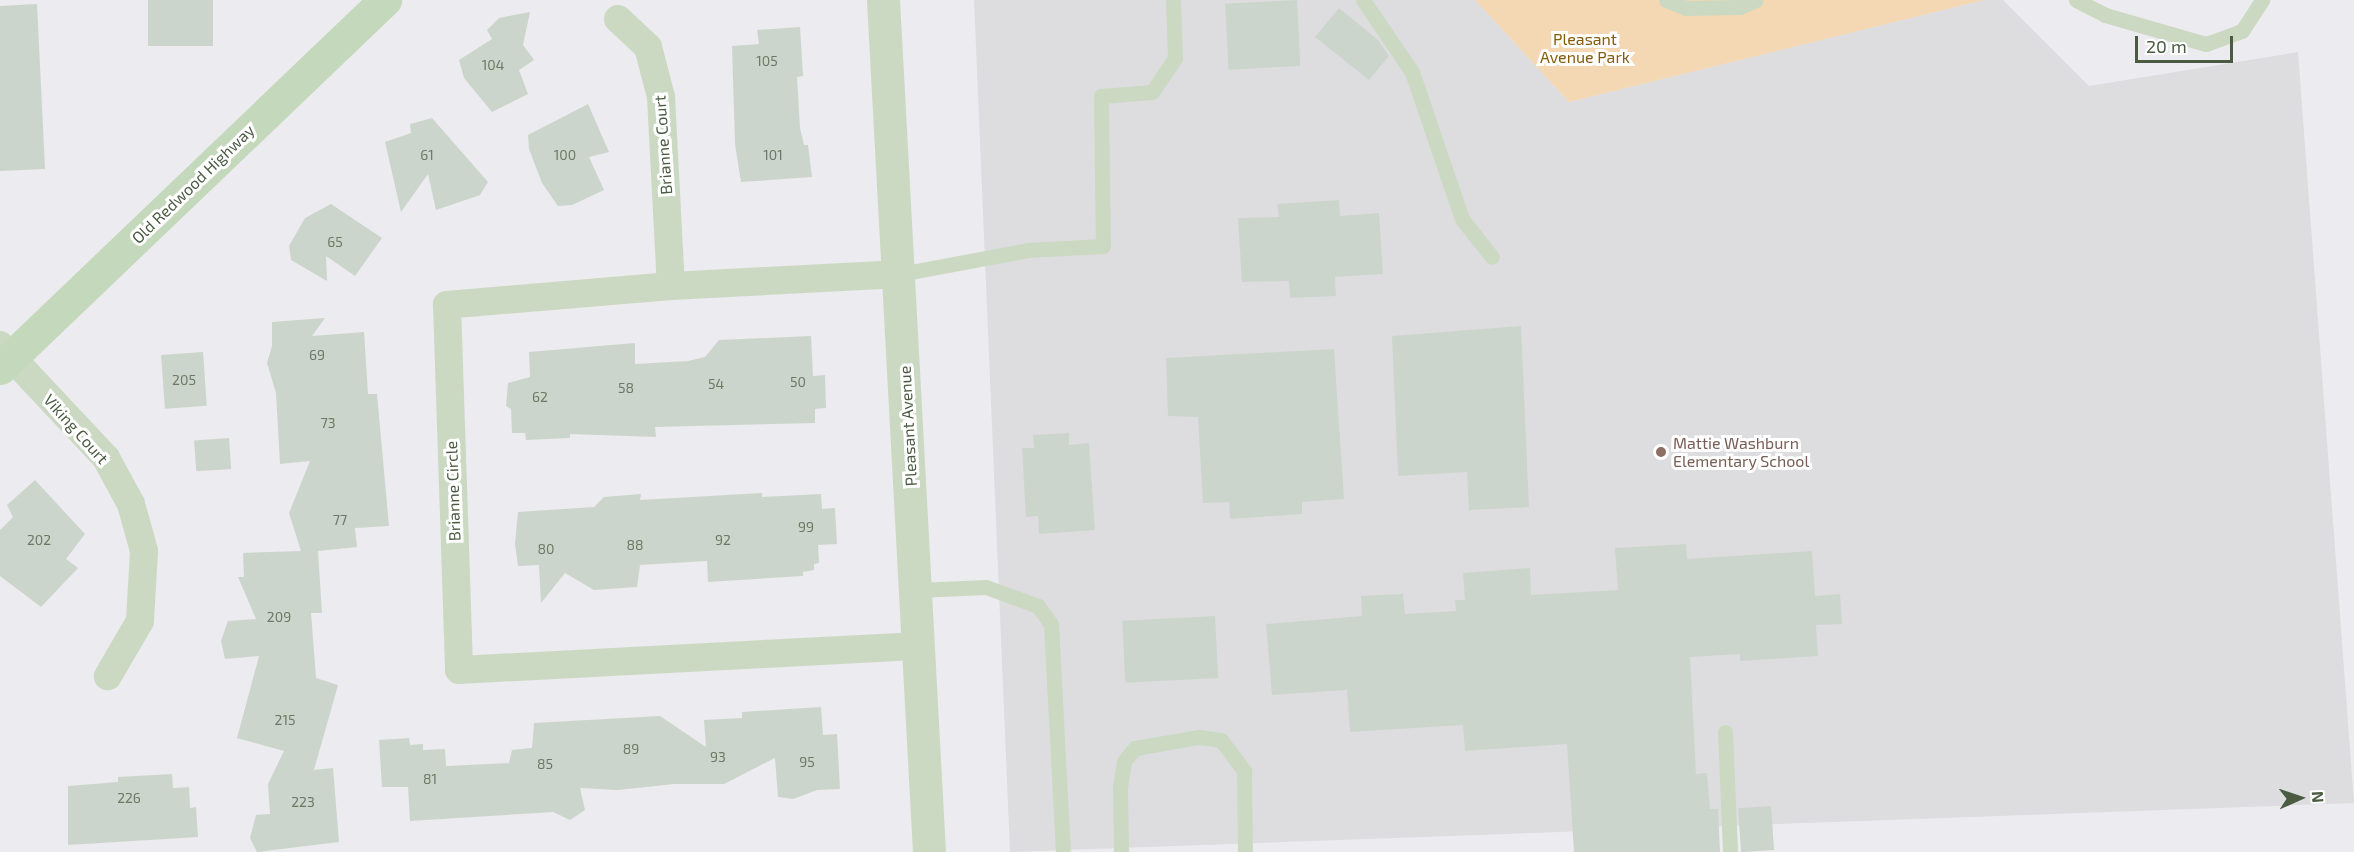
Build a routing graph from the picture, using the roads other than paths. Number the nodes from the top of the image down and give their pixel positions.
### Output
1 (385, 0) edge
2 (883, 0) edge
3 (1173, 0) edge
4 (1363, 0) edge
5 (1666, 0) edge
6 (1756, 0) edge
7 (2076, 0) edge
8 (2262, 0) edge
9 (618, 19) dead end
10 (1492, 257) dead end
11 (900, 274) junction
12 (671, 286) junction
13 (4, 357) edge
14 (916, 590) junction
15 (919, 646) junction
16 (108, 676) dead end
17 (1725, 732) dead end
18 (929, 852) edge
19 (1064, 852) edge
20 (1121, 852) edge
21 (1245, 852) edge
22 (1730, 852) edge

1 - 13 main road, Old Redwood Highway
2 - 11 street, Pleasant Avenue
3 - 11 lane
4 - 10 lane
5 - 6 lane
7 - 8 lane
9 - 12 street, Brianne Court
11 - 12 street, Brianne Circle
11 - 14 street, Pleasant Avenue
12 - 15 street, Brianne Circle
13 - 16 street, Viking Court
14 - 15 street, Pleasant Avenue
14 - 19 lane
15 - 18 street, Pleasant Avenue
17 - 22 lane
20 - 21 lane

